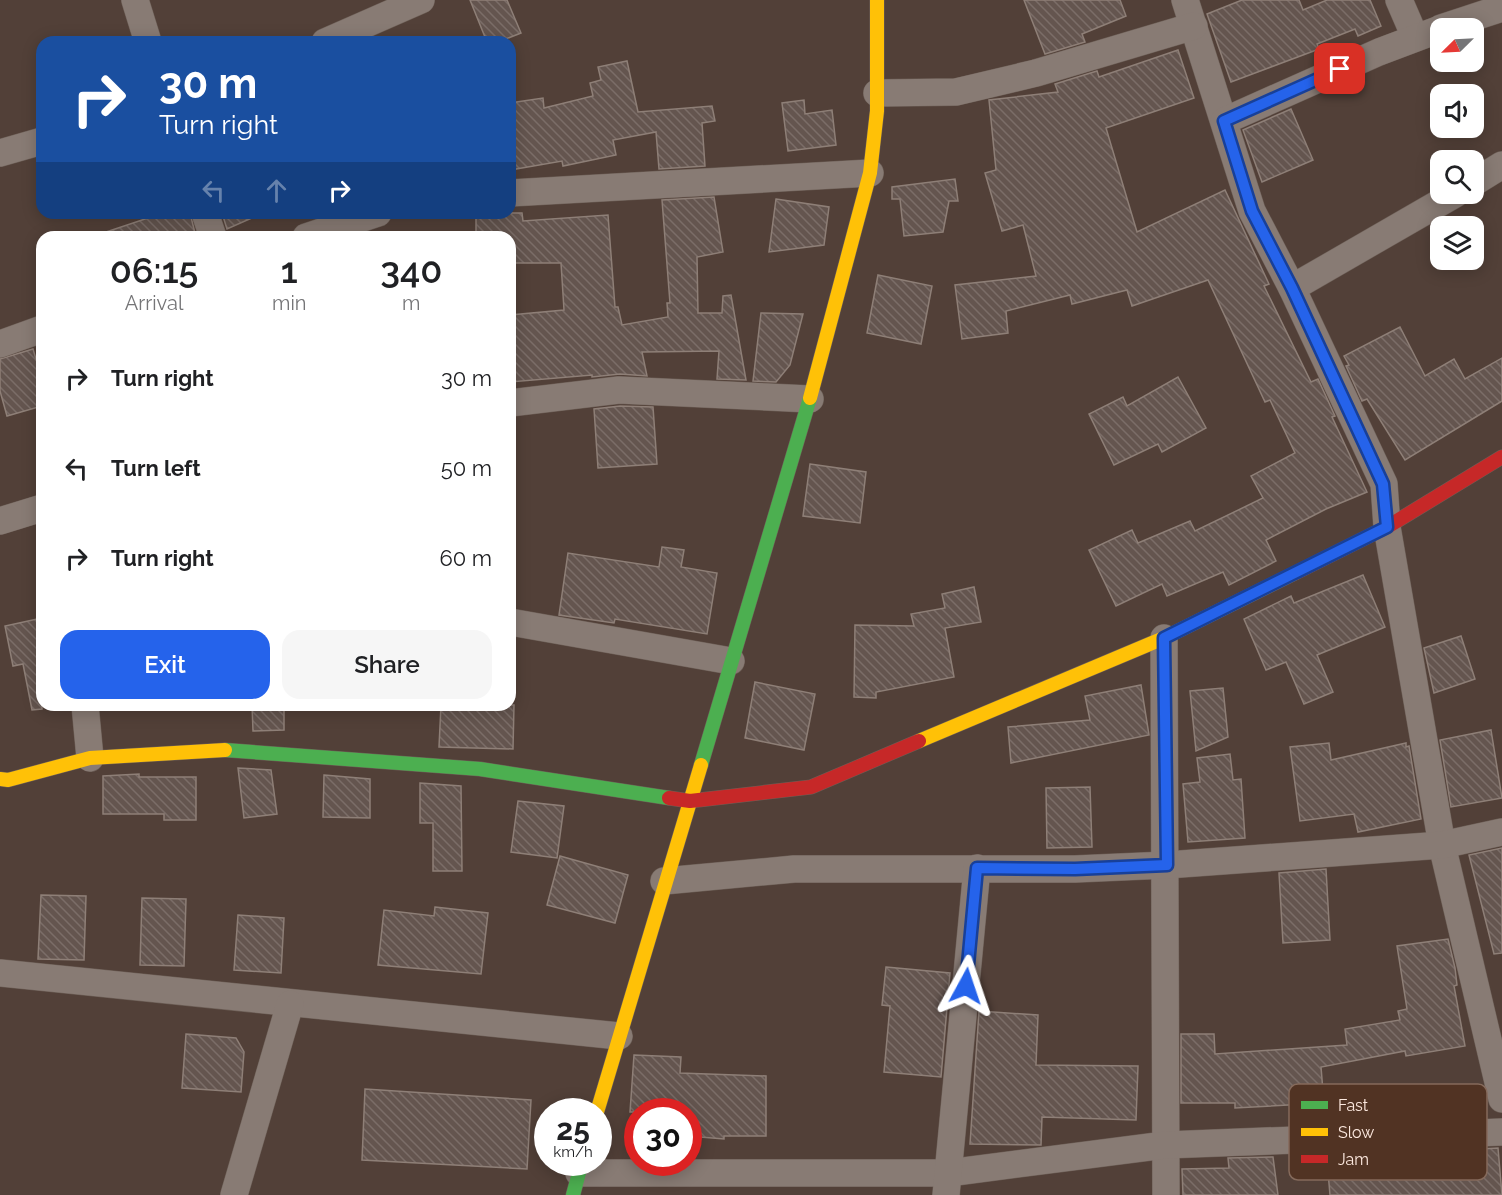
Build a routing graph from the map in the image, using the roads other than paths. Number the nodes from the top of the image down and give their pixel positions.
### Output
1 (135, 0) edge
2 (421, 0) edge
3 (877, 0) edge
4 (1185, 0) edge
5 (1399, 0) edge
6 (1502, 8) edge
7 (1473, 18) edge
8 (1194, 26) junction
9 (1430, 33) edge
10 (146, 36) edge
11 (339, 36) edge
12 (1415, 38) junction
13 (877, 93) junction
14 (1224, 121) junction
15 (36, 143) edge
16 (0, 153) edge
17 (1502, 165) edge
18 (870, 173) junction
19 (1484, 176) edge
20 (516, 193) edge
21 (1438, 204) edge
22 (360, 219) edge
23 (324, 231) edge
24 (1292, 288) junction
25 (36, 331) edge
26 (0, 344) edge
27 (810, 399) junction
28 (516, 402) edge
29 (1502, 457) edge
30 (36, 510) edge
31 (0, 520) edge
32 (1387, 527) junction
33 (516, 623) edge
34 (1164, 638) junction
35 (731, 661) junction
36 (86, 711) edge
37 (90, 758) junction
38 (0, 779) edge
39 (690, 801) junction
40 (1502, 832) edge
41 (1442, 845) junction
42 (1167, 865) junction
43 (977, 868) junction
44 (664, 881) junction
45 (0, 974) edge
46 (290, 1004) junction
47 (619, 1036) junction
48 (601, 1098) edge
49 (1502, 1099) edge
50 (1502, 1132) edge
51 (1487, 1133) edge
52 (1289, 1140) edge
53 (1165, 1144) junction
54 (578, 1177) edge
55 (947, 1184) edge
56 (234, 1195) edge
57 (1166, 1195) edge

1 - 10 street
2 - 11 street
3 - 13 street
4 - 8 street
5 - 12 street
6 - 7 street
8 - 13 street
8 - 14 street
9 - 12 street
12 - 14 street
13 - 18 street
14 - 24 street
15 - 16 street
17 - 19 street
18 - 20 street
18 - 27 street
21 - 24 street
22 - 23 street
24 - 32 street
25 - 26 street
27 - 28 street
27 - 35 street
29 - 32 street
30 - 31 street
32 - 34 street
32 - 41 street
33 - 35 street
34 - 39 street
34 - 42 street
35 - 39 street
36 - 37 street
37 - 38 street
37 - 39 street
39 - 44 street
40 - 41 street
41 - 42 street
41 - 49 street
42 - 43 street
42 - 53 street
43 - 44 street
43 - 55 street
44 - 47 street
45 - 46 street
46 - 47 street
46 - 56 street
47 - 48 street
50 - 51 street
52 - 53 street
53 - 55 street
53 - 57 street
54 - 55 street

